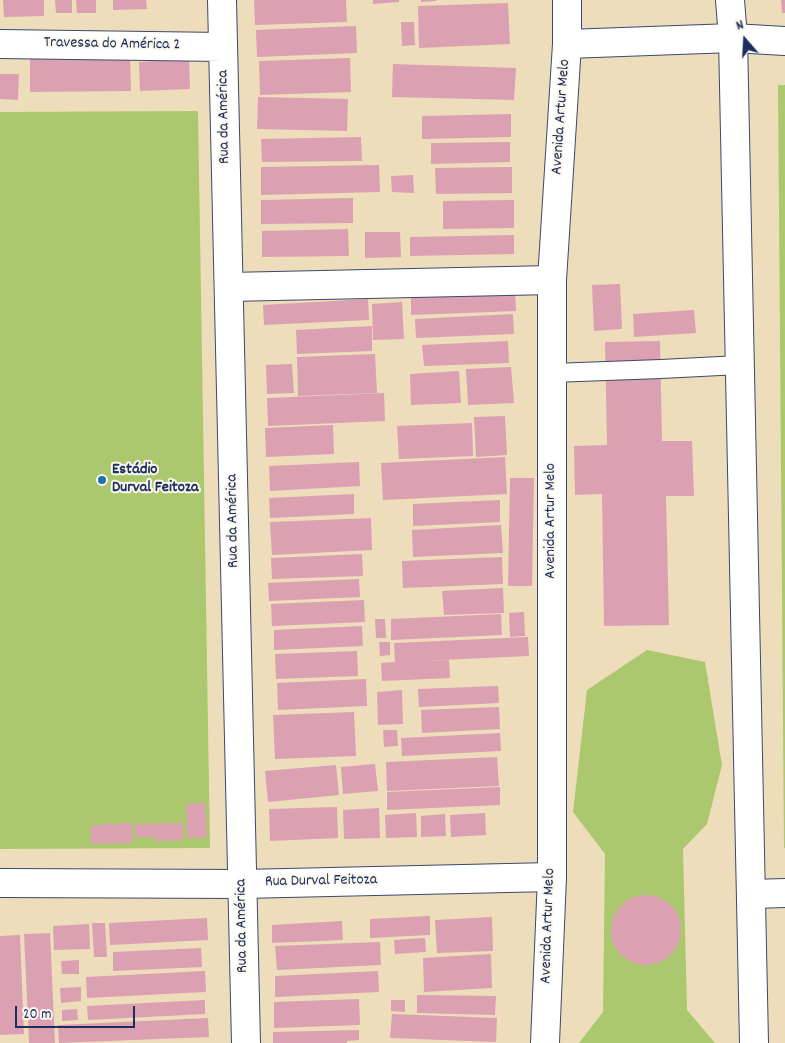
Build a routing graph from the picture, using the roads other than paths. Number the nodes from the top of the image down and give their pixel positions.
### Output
1 (222, 0) edge
2 (567, 0) edge
3 (730, 0) edge
4 (733, 38) junction
5 (785, 41) edge
6 (0, 44) edge
7 (567, 44) junction
8 (223, 47) junction
9 (552, 280) junction
10 (229, 287) junction
11 (740, 364) junction
12 (552, 372) junction
13 (552, 877) junction
14 (0, 883) edge
15 (242, 884) junction
16 (785, 893) edge
17 (752, 894) junction
18 (246, 1043) edge
19 (545, 1043) edge
20 (754, 1043) edge

1 - 8 street, Rua da América
2 - 7 street, Avenida Artur Melo
3 - 4 street
4 - 5 street
4 - 7 street
4 - 11 street
6 - 8 street, Travessa do América 2
7 - 9 street, Avenida Artur Melo
8 - 10 street, Rua da América
9 - 10 street
9 - 12 street, Avenida Artur Melo
10 - 15 street, Rua da América
11 - 12 lane
11 - 17 street
12 - 13 street, Avenida Artur Melo
13 - 15 street, Rua Durval Feitoza
13 - 19 street, Avenida Artur Melo
14 - 15 street, Rua Durval Feitoza
15 - 18 street, Rua da América
16 - 17 street
17 - 20 street

